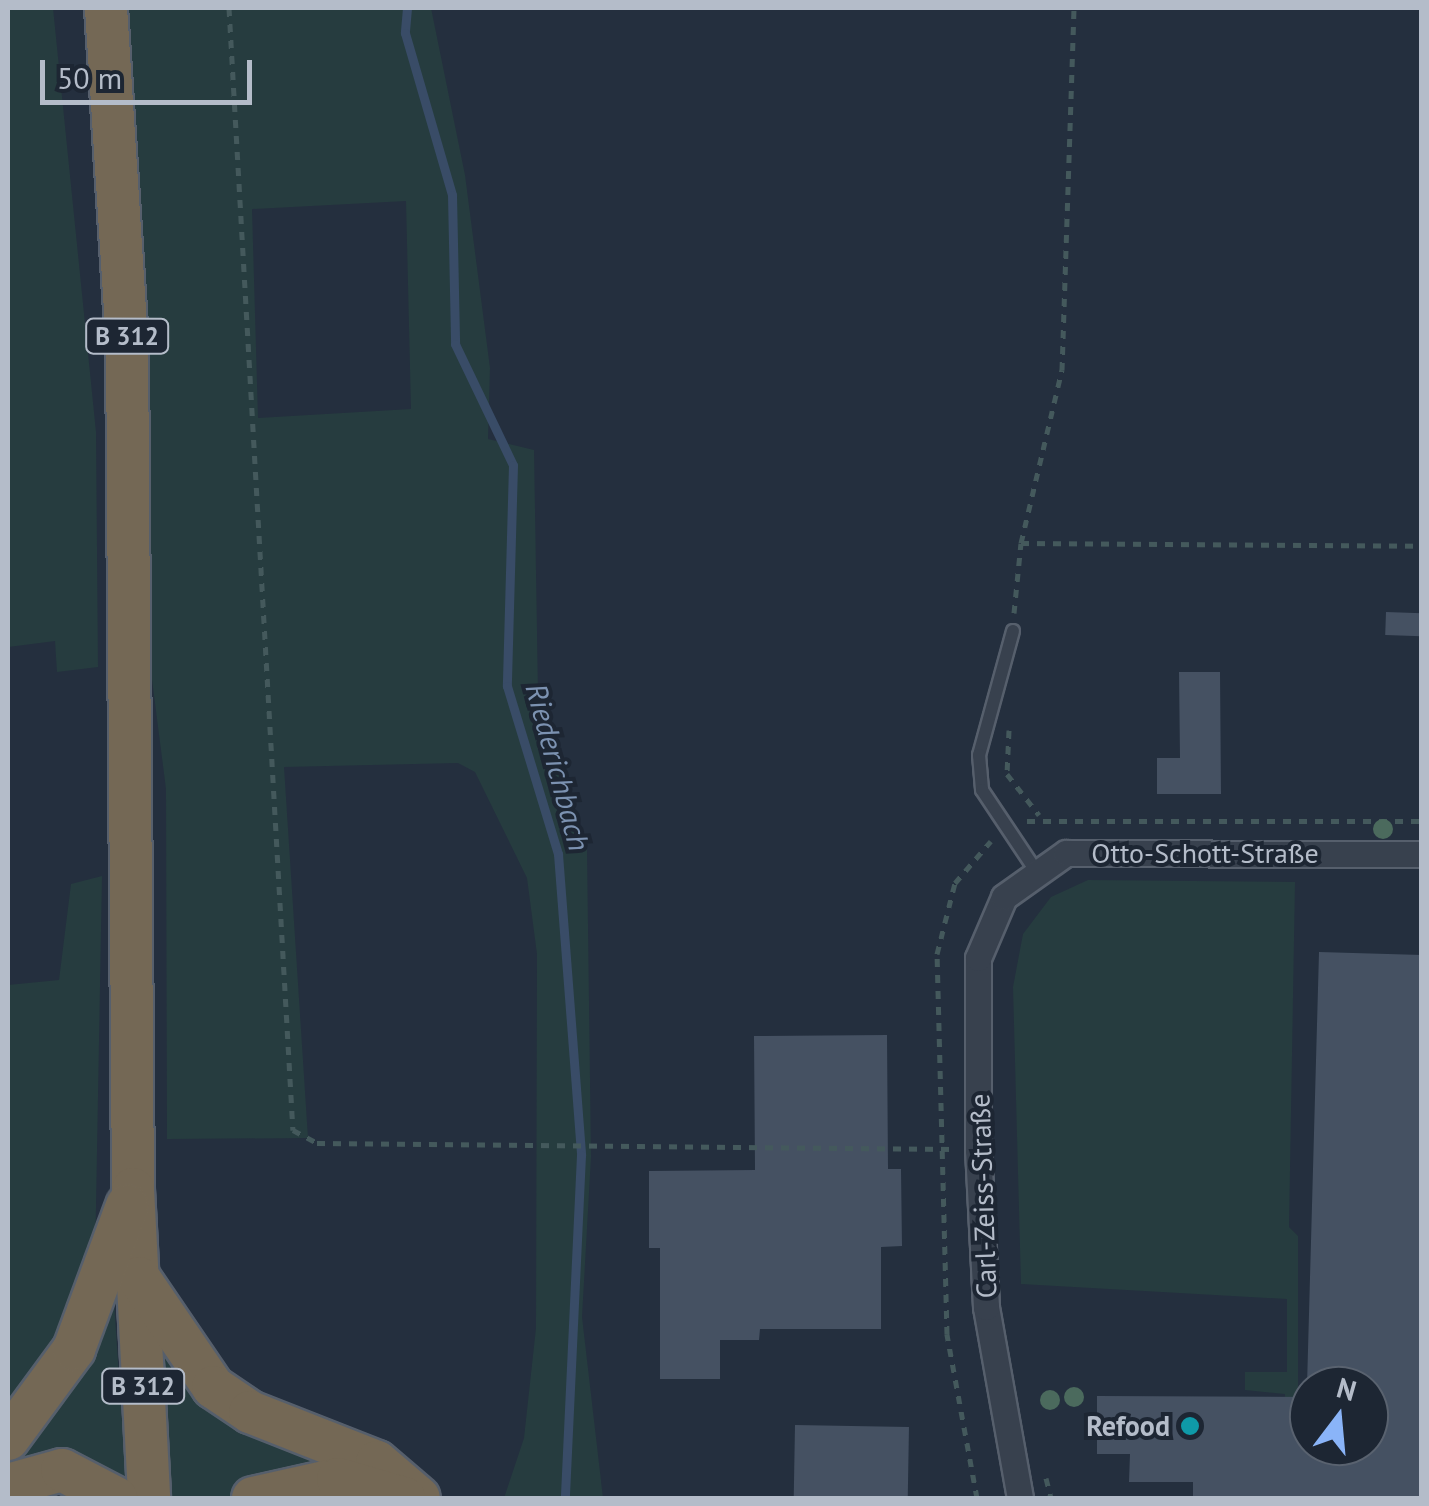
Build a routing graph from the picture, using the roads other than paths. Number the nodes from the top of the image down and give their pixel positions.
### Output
1 (106, 8) edge
2 (1013, 631) road end
3 (1422, 854) edge
4 (1034, 868) junction
5 (1004, 897) joint
6 (134, 1189) junction
7 (137, 1274) junction
8 (8, 1439) edge
9 (8, 1485) edge
10 (116, 1498) edge
11 (148, 1498) edge
12 (253, 1498) edge
13 (404, 1498) edge
14 (420, 1498) edge
15 (1020, 1498) edge

1 - 6 highway, B 312
2 - 4 lane
3 - 4 street, Otto-Schott-Straße
4 - 5 street, Otto-Schott-Straße
5 - 15 street, Carl-Zeiss-Straße
6 - 7 highway, B 312
6 - 8 highway
7 - 11 highway, B 312
7 - 14 highway
9 - 10 highway
12 - 13 highway

